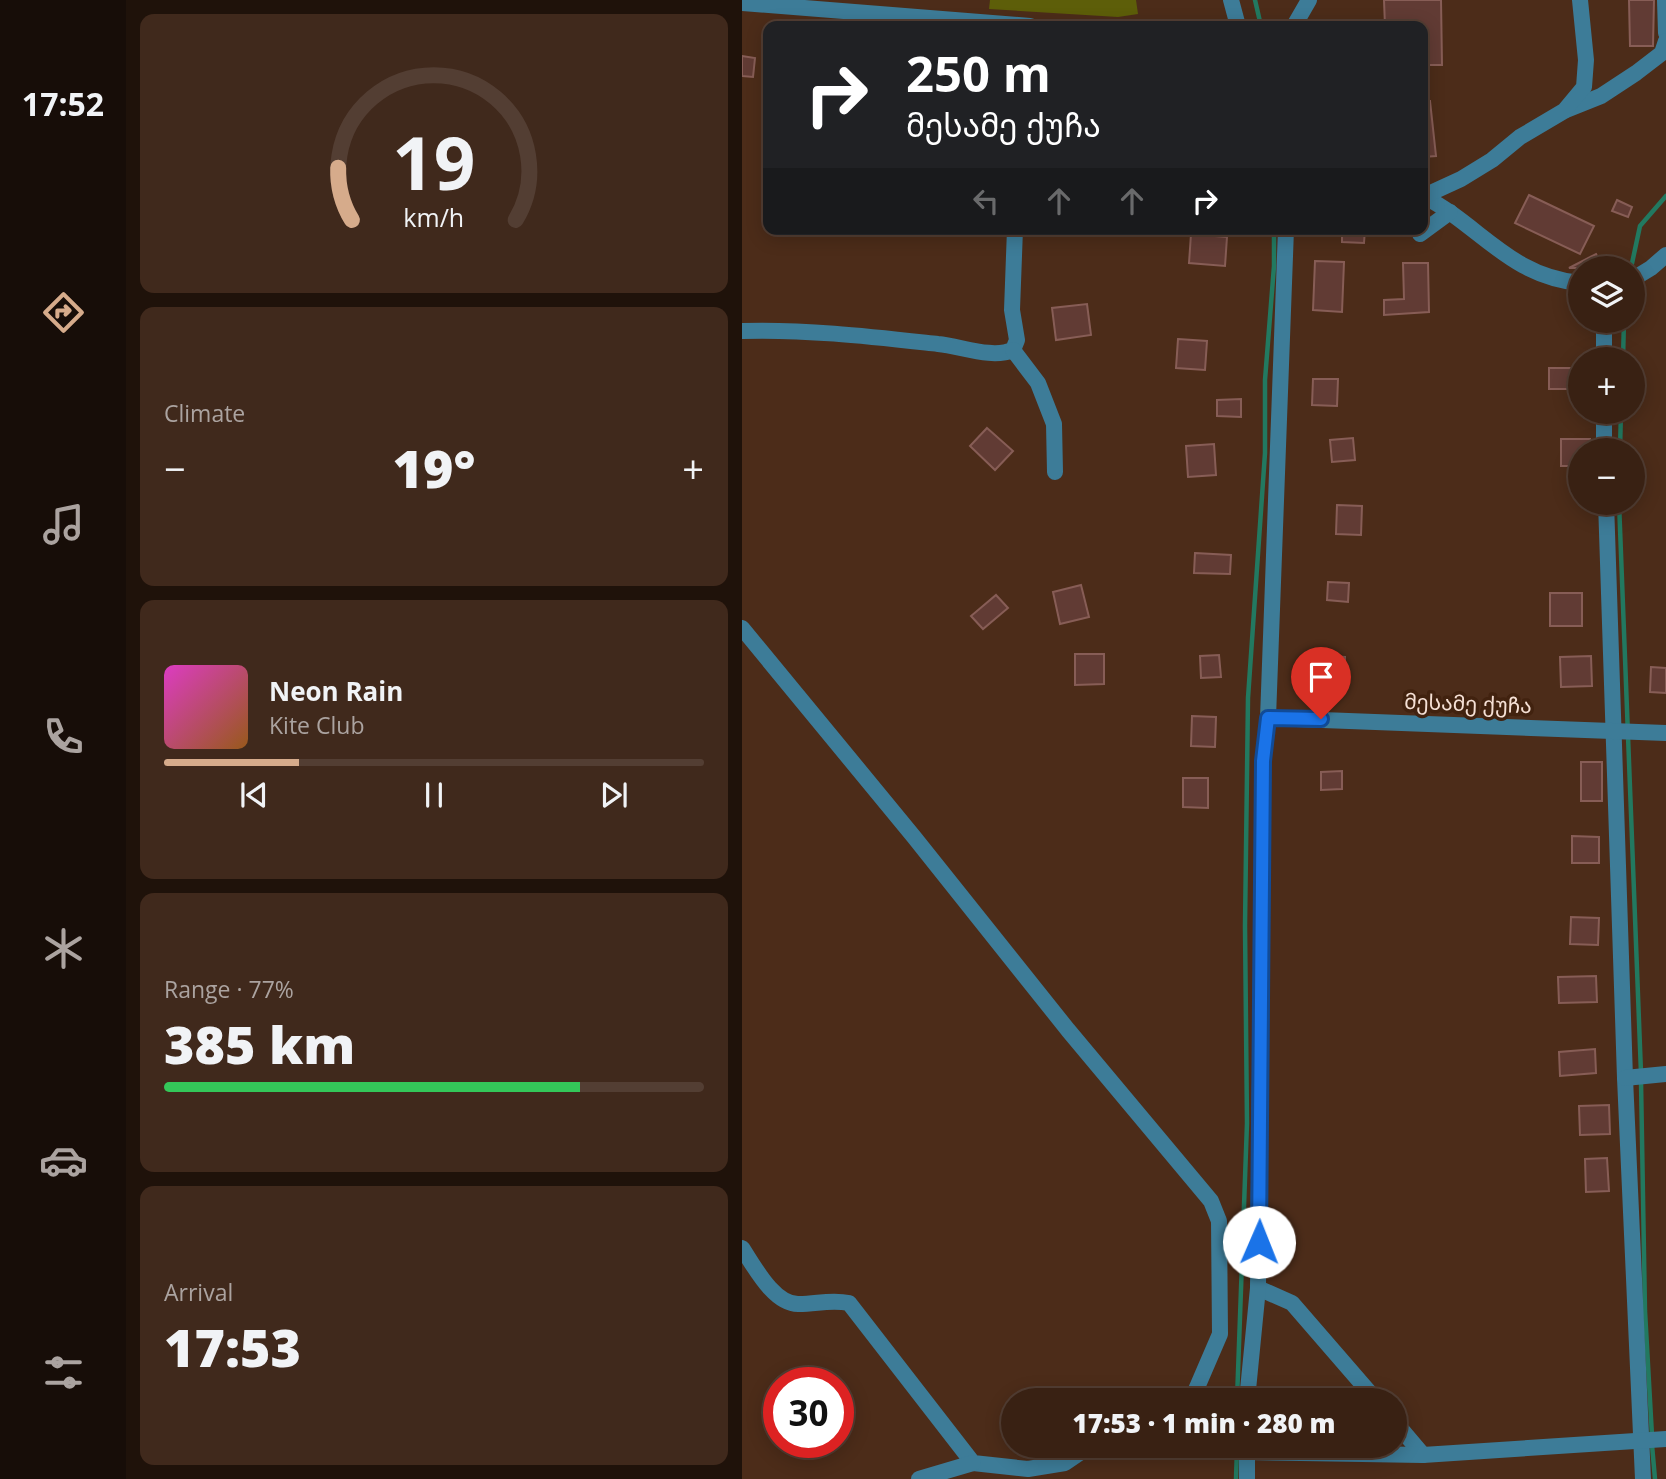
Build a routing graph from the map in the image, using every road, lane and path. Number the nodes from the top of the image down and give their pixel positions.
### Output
1 (1231, 0) edge
2 (1310, 0) edge
3 (1580, 0) edge
4 (1665, 0) edge
5 (742, 4) edge
6 (965, 21) edge
7 (1237, 21) edge
8 (1297, 21) edge
9 (1666, 33) edge
10 (1666, 41) edge
11 (1564, 111) junction
12 (1428, 194) edge
13 (1428, 199) edge
14 (1450, 212) junction
15 (1428, 228) edge
16 (1015, 235) edge
17 (1289, 235) edge
18 (1666, 255) edge
19 (1645, 272) edge
20 (1568, 280) edge
21 (742, 331) edge
22 (1013, 350) junction
23 (1055, 472) dead end
24 (1606, 515) edge
25 (742, 628) edge
26 (1268, 718) junction
27 (1612, 730) junction
28 (1666, 733) edge
29 (1666, 1074) edge
30 (1625, 1078) junction
31 (742, 1248) edge
32 (1258, 1288) junction
33 (1196, 1388) edge
34 (1248, 1388) edge
35 (1366, 1388) edge
36 (1407, 1436) edge
37 (1666, 1439) edge
38 (1641, 1440) junction
39 (1407, 1454) edge
40 (1423, 1455) junction
41 (1072, 1458) edge
42 (1245, 1458) edge
43 (973, 1463) junction
44 (919, 1479) edge
45 (1247, 1479) edge
46 (1643, 1479) edge

1 - 7 street
2 - 8 street
3 - 11 street
4 - 9 street
5 - 6 street
10 - 11 street
11 - 12 street
13 - 14 street
14 - 15 street
14 - 20 street
16 - 22 street
17 - 26 street
18 - 19 street
21 - 22 street
22 - 23 street
24 - 27 street
25 - 33 street
26 - 27 street, მესამე ქუჩა
26 - 32 street
27 - 28 street, მესამე ქუჩა
27 - 30 street
29 - 30 street
30 - 38 street
31 - 43 street
32 - 34 street
32 - 35 street
36 - 40 street
37 - 38 street
38 - 40 street
38 - 46 street
39 - 40 street
41 - 43 street
42 - 45 street
43 - 44 street

